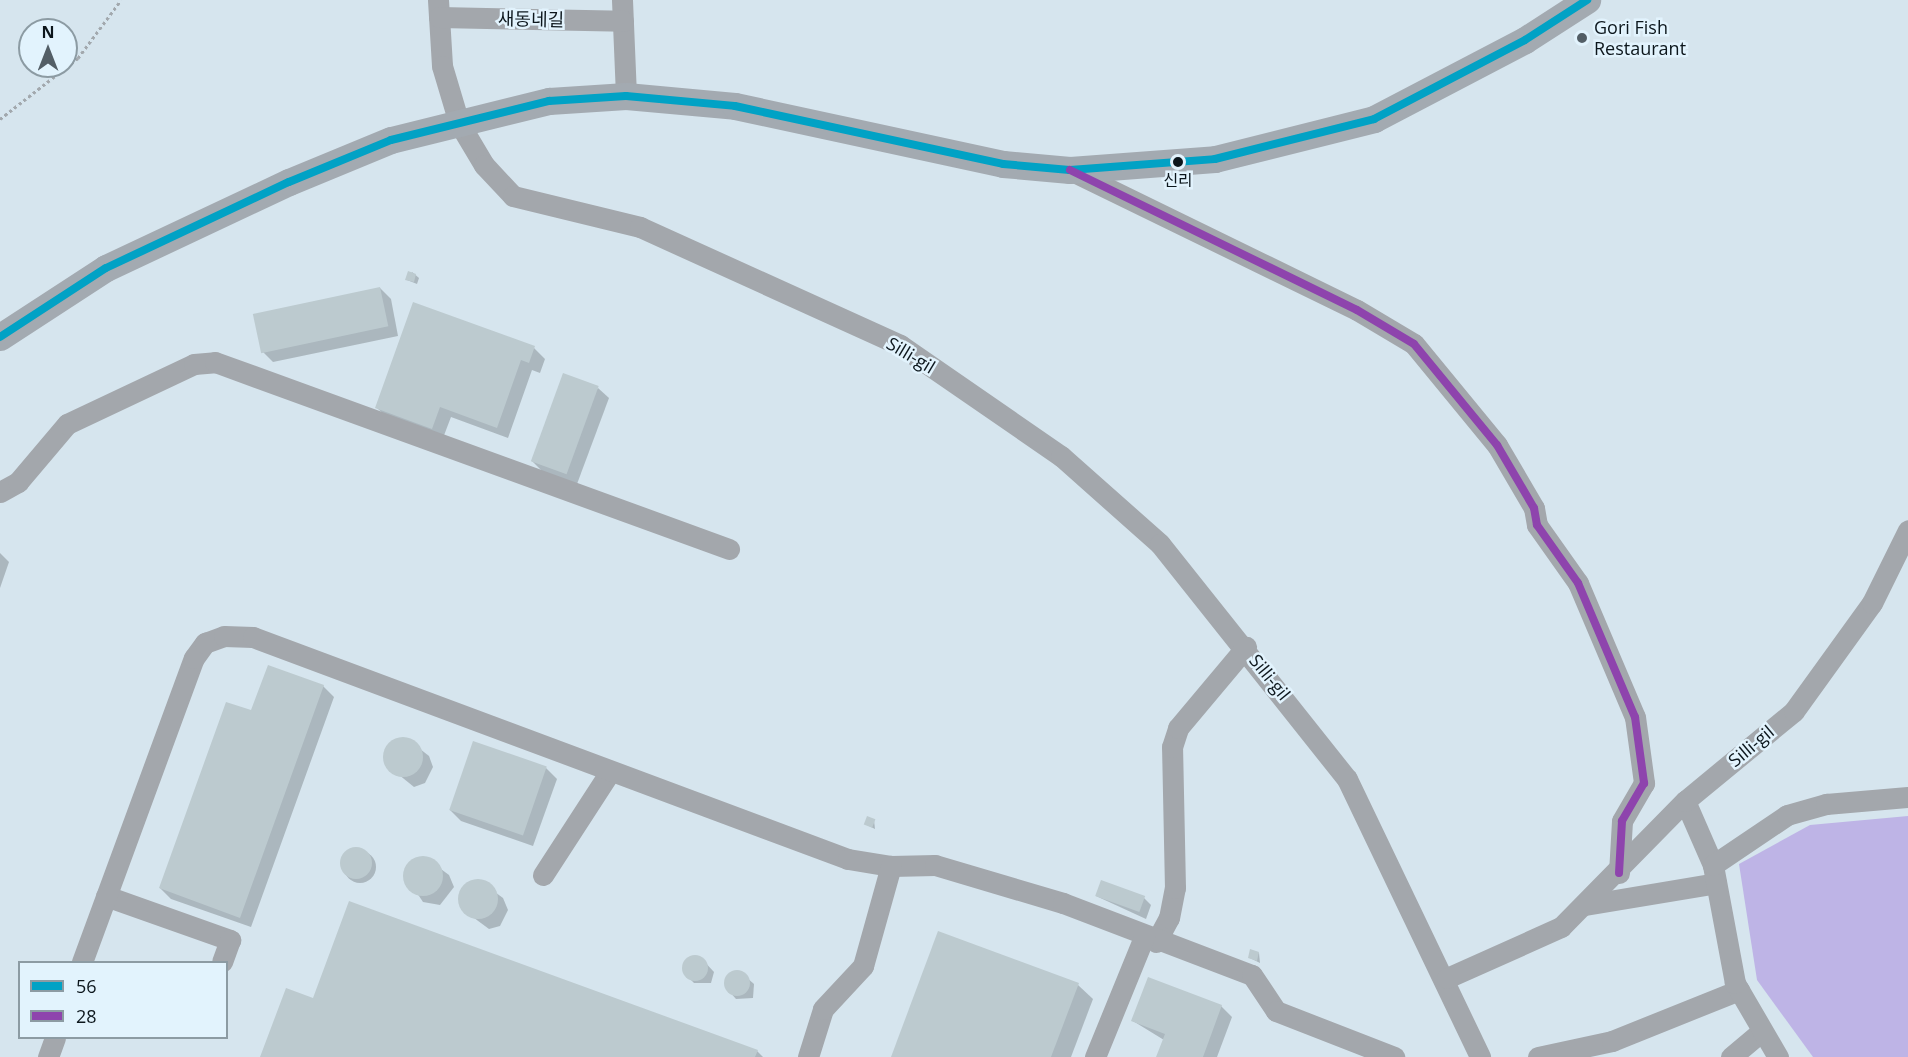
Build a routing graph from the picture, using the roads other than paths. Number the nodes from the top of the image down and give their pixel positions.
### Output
1 (1587, 0) edge
2 (438, 9) edge
3 (622, 10) edge
4 (626, 96) junction
5 (459, 123) junction
6 (1070, 170) junction
7 (4, 331) edge
8 (0, 492) edge
9 (1908, 530) edge
10 (729, 549) dead end
11 (1246, 647) junction
12 (610, 772) junction
13 (1908, 797) edge
14 (1685, 801) junction
15 (891, 866) junction
16 (1619, 873) junction
17 (1715, 874) junction
18 (543, 875) dead end
19 (106, 896) junction
20 (1585, 905) junction
21 (1150, 940) junction
22 (83, 961) edge
23 (223, 961) edge
24 (1447, 978) junction
25 (1739, 990) junction
26 (1762, 1031) junction
27 (55, 1039) edge
28 (48, 1057) edge
29 (808, 1057) edge
30 (1095, 1057) edge
31 (1394, 1057) edge
32 (1480, 1057) edge
33 (1538, 1057) edge
34 (1731, 1057) edge
35 (1777, 1057) edge

1 - 6 main road
2 - 3 street, 새동네길
2 - 5 street, 새동네길
3 - 4 street, 새동네길
4 - 5 main road
4 - 6 main road
5 - 7 main road
5 - 11 street, Silli-gil
6 - 16 street
8 - 10 street
9 - 14 street, Silli-gil
11 - 21 street
11 - 24 street, Silli-gil
12 - 15 street
12 - 18 street
12 - 19 street
13 - 17 street
14 - 16 street, Silli-gil
14 - 17 street
15 - 21 street
15 - 29 street
16 - 20 street, Silli-gil
17 - 20 street
17 - 25 street
19 - 22 street
19 - 23 street
20 - 24 street, Silli-gil
21 - 30 street
21 - 31 street
24 - 32 street
25 - 26 street
25 - 33 street
26 - 34 street
26 - 35 street
27 - 28 street

